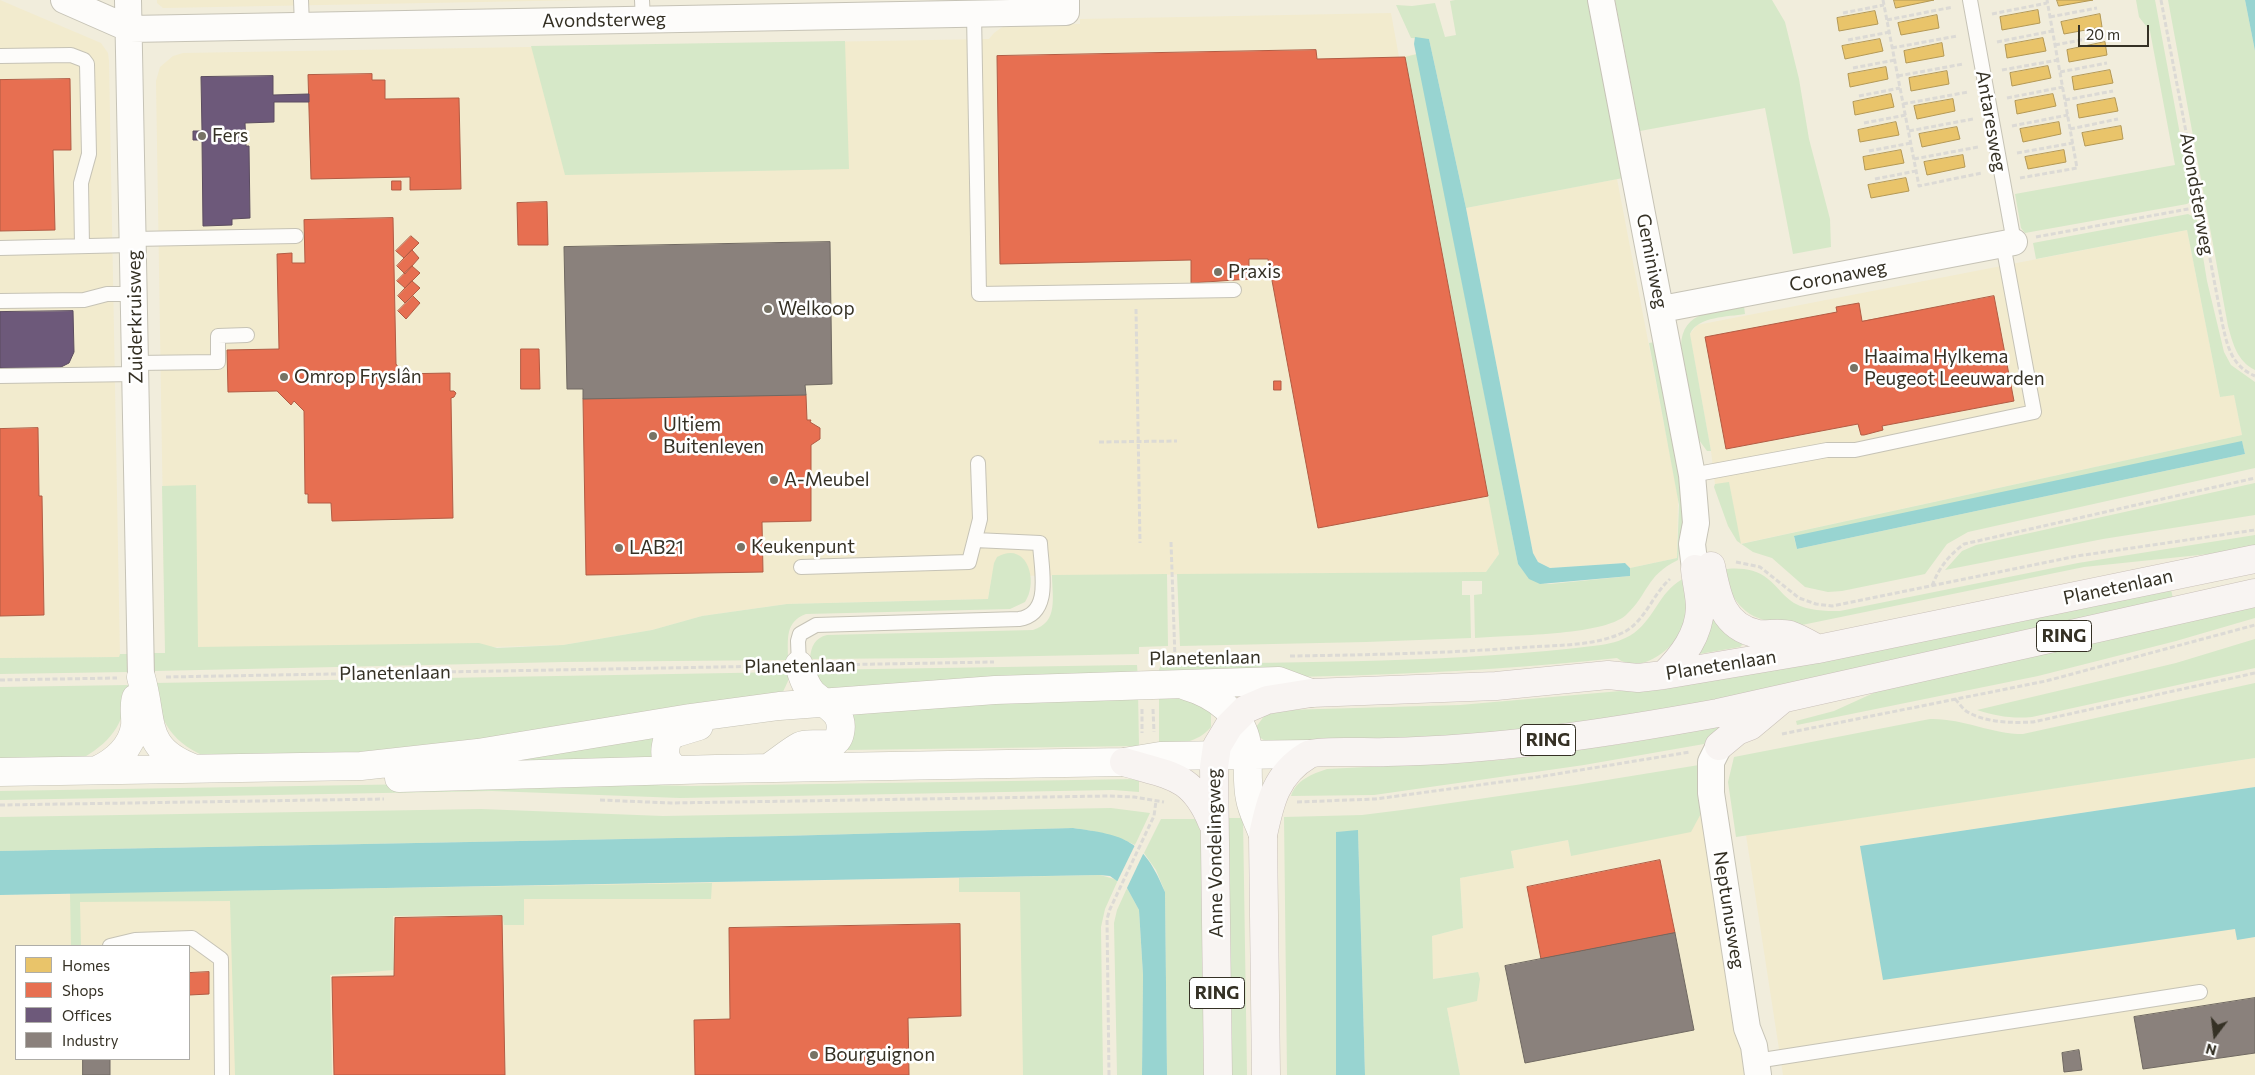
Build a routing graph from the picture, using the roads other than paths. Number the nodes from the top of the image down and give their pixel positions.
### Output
1 (64, 0) edge
2 (128, 0) edge
3 (301, 0) edge
4 (1066, 0) edge
5 (1601, 0) edge
6 (940, 7) edge
7 (1971, 7) edge
8 (891, 8) edge
9 (642, 10) edge
10 (974, 14) junction
11 (302, 26) junction
12 (130, 29) junction
13 (0, 56) edge
14 (296, 236) dead end
15 (133, 242) junction
16 (2008, 243) junction
17 (82, 246) junction
18 (0, 248) edge
19 (1234, 290) dead end
20 (134, 294) junction
21 (0, 301) edge
22 (1662, 309) junction
23 (247, 335) dead end
24 (136, 369) junction
25 (0, 376) edge
26 (978, 463) dead end
27 (1692, 475) junction
28 (975, 540) junction
29 (2255, 558) edge
30 (801, 567) dead end
31 (1703, 567) junction
32 (2255, 593) edge
33 (1818, 649) junction
34 (799, 665) junction
35 (1180, 667) junction
36 (1664, 675) junction
37 (141, 677) junction
38 (1311, 692) junction
39 (1783, 699) junction
40 (823, 703) junction
41 (779, 706) junction
42 (722, 713) junction
43 (1236, 718) junction
44 (1719, 746) joint
45 (1309, 754) junction
46 (1247, 755) junction
47 (1214, 756) junction
48 (1124, 762) junction
49 (195, 768) junction
50 (768, 768) junction
51 (97, 770) junction
52 (677, 770) junction
53 (0, 772) edge
54 (0, 785) edge
55 (1214, 827) junction
56 (1263, 835) junction
57 (114, 945) edge
58 (2200, 992) dead end
59 (1757, 1068) edge
60 (222, 1075) edge
61 (1218, 1075) edge
62 (1266, 1075) edge

1 - 12 street
2 - 12 street, Zuiderkruisweg
3 - 11 lane
4 - 10 street, Avondsterweg
5 - 22 street, Geminiweg
6 - 8 street, Avondsterweg
6 - 10 street, Avondsterweg
7 - 16 lane, Antaresweg
8 - 9 street, Avondsterweg
9 - 11 street, Avondsterweg
10 - 19 lane
11 - 12 street, Avondsterweg
12 - 15 street, Zuiderkruisweg
13 - 17 lane
14 - 15 lane
15 - 17 lane
15 - 20 street, Zuiderkruisweg
16 - 22 street, Coronaweg
16 - 27 lane, Antaresweg
17 - 18 lane
20 - 21 lane
20 - 24 street, Zuiderkruisweg
22 - 27 street, Geminiweg
23 - 24 lane
24 - 25 lane
24 - 37 street, Zuiderkruisweg
26 - 28 lane
27 - 31 street, Geminiweg
28 - 30 lane
28 - 34 lane
29 - 33 main road, Planetenlaan / RING
31 - 33 main road
31 - 36 main road
32 - 39 main road, Planetenlaan / RING
33 - 36 main road, Planetenlaan / RING
34 - 40 main road
34 - 41 main road
35 - 38 main road, Planetenlaan
35 - 40 main road, Planetenlaan
35 - 43 main road, Planetenlaan
36 - 38 main road, Planetenlaan / RING
37 - 49 main road
37 - 51 main road
38 - 43 main road, Anne Vondelingweg / RING
39 - 44 main road
39 - 45 main road, Planetenlaan / RING
40 - 41 main road, Planetenlaan
40 - 50 main road
41 - 42 main road, Planetenlaan
42 - 49 main road, Planetenlaan
42 - 52 main road
43 - 46 main road, Planetenlaan
43 - 47 main road, Anne Vondelingweg / RING
44 - 59 street, Neptunusweg
45 - 46 main road, Planetenlaan
45 - 56 main road, RING
46 - 47 main road, Planetenlaan
46 - 56 main road, Planetenlaan
47 - 48 main road, Planetenlaan
47 - 55 main road, Anne Vondelingweg / RING
48 - 50 main road, Planetenlaan
48 - 55 main road
49 - 51 main road, Planetenlaan
50 - 52 main road, Planetenlaan
51 - 53 main road, Planetenlaan
52 - 54 main road, Planetenlaan
55 - 61 main road, Anne Vondelingweg / RING
56 - 62 main road, RING
57 - 60 lane
58 - 59 lane

